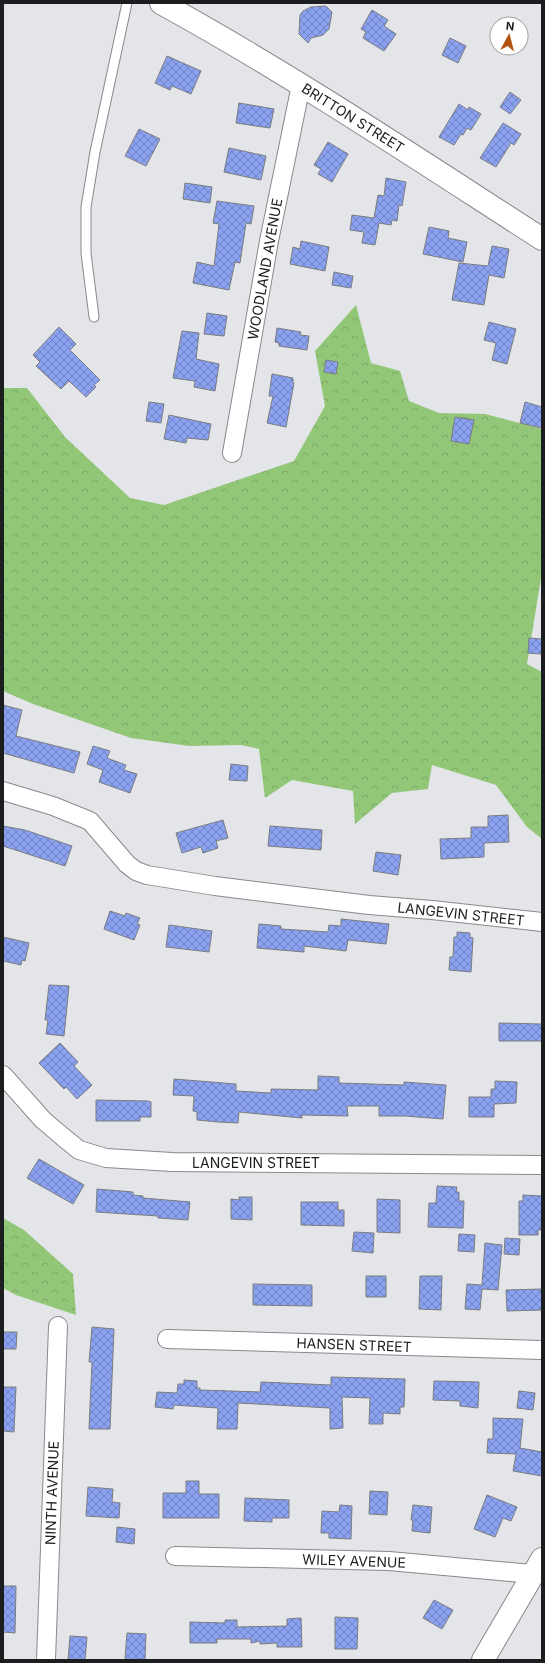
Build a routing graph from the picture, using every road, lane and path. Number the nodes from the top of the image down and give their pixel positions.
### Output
1 (127, 3) edge
2 (161, 3) edge
3 (301, 85) junction
4 (540, 232) edge
5 (94, 317) dead end
6 (232, 453) dead end
7 (3, 791) edge
8 (542, 922) edge
9 (3, 1075) edge
10 (542, 1165) edge
11 (58, 1326) dead end
12 (166, 1339) dead end
13 (542, 1350) edge
14 (175, 1556) dead end
15 (538, 1567) edge
16 (46, 1660) edge
17 (482, 1660) edge

1 - 5 lane
2 - 3 street, BRITTON STREET
3 - 4 street, BRITTON STREET
3 - 6 street, WOODLAND AVENUE
7 - 8 street, LANGEVIN STREET
9 - 10 street, LANGEVIN STREET
11 - 16 street, NINTH AVENUE
12 - 13 street, HANSEN STREET
14 - 15 street, WILEY AVENUE
15 - 17 street

